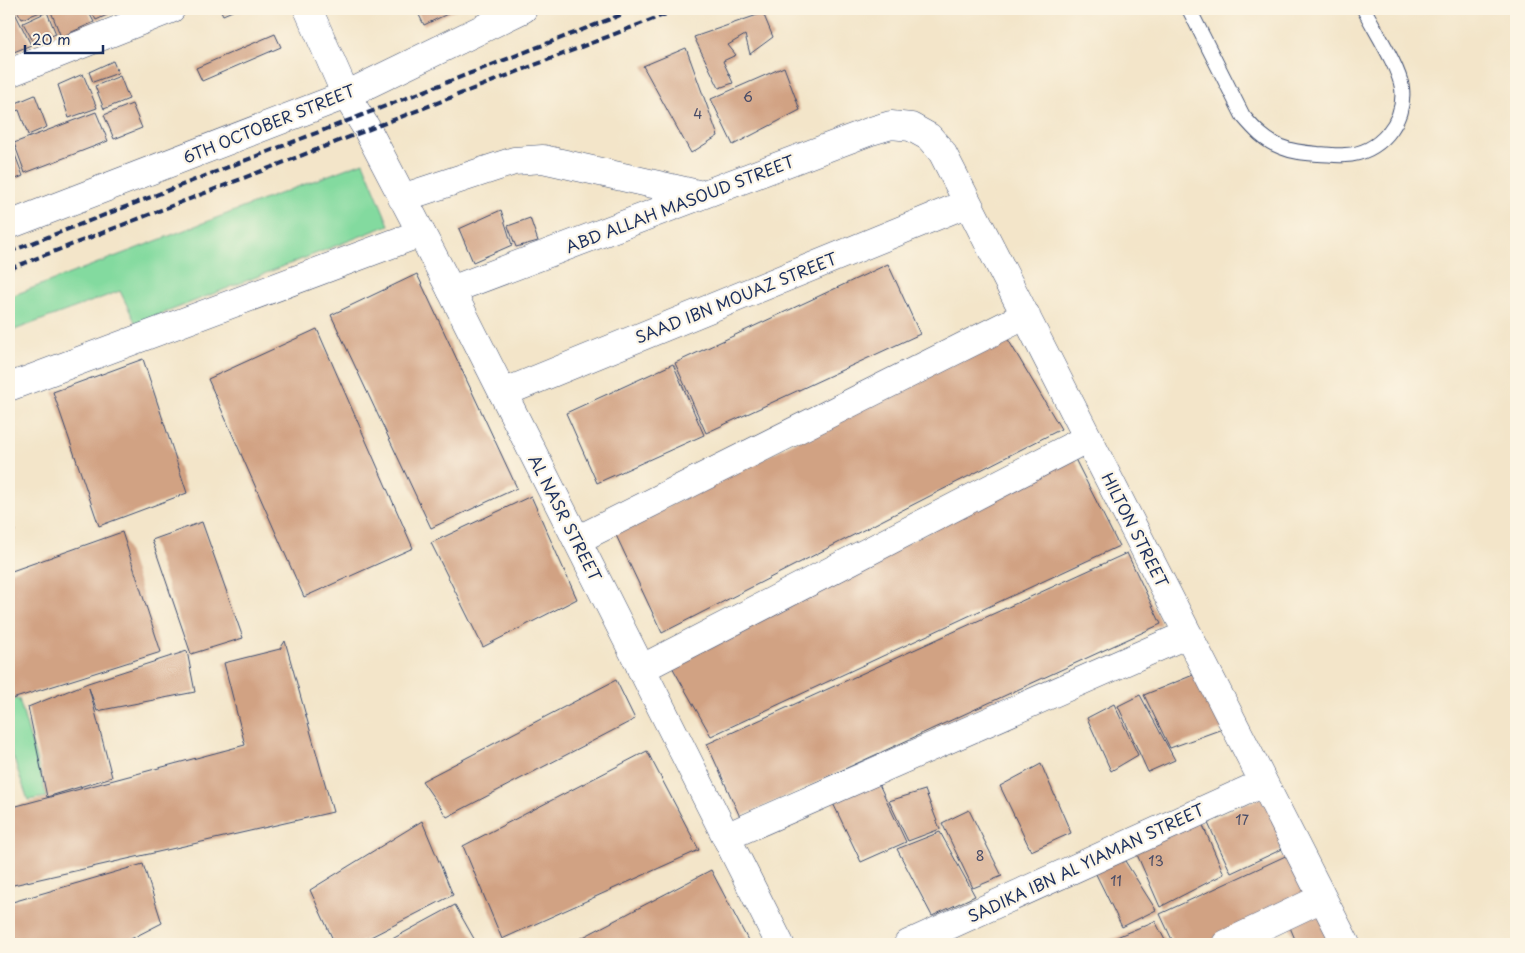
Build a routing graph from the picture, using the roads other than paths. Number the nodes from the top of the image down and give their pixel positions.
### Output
1 (171, 9) edge
2 (308, 9) edge
3 (523, 9) edge
4 (1189, 9) edge
5 (1364, 9) edge
6 (9, 73) edge
7 (346, 95) junction
8 (911, 127) joint
9 (702, 195) junction
10 (402, 198) junction
11 (968, 203) junction
12 (9, 225) edge
13 (421, 233) junction
14 (451, 290) junction
15 (1026, 315) junction
16 (9, 387) edge
17 (503, 393) junction
18 (1088, 438) junction
19 (576, 540) junction
20 (1188, 634) junction
21 (641, 669) junction
22 (1263, 783) junction
23 (726, 838) junction
24 (1322, 898) junction
25 (780, 944) edge
26 (908, 944) edge
27 (1226, 944) edge
28 (1346, 944) edge

1 - 6 street
2 - 7 street, AL NASR STREET
3 - 7 street, 6TH OCTOBER STREET
4 - 5 lane
7 - 10 street, AL NASR STREET
7 - 12 street, 6TH OCTOBER STREET
8 - 9 street, ABD ALLAH MASOUD STREET
8 - 11 street, HILTON STREET
9 - 10 street
9 - 14 street, ABD ALLAH MASOUD STREET
10 - 13 street, AL NASR STREET
11 - 15 street, HILTON STREET
11 - 17 street, SAAD IBN MOUAZ STREET
13 - 14 street, AL NASR STREET
13 - 16 street
14 - 17 street, AL NASR STREET
15 - 18 street, HILTON STREET
15 - 19 street
17 - 19 street, AL NASR STREET
18 - 20 street, HILTON STREET
18 - 21 street
19 - 21 street, AL NASR STREET
20 - 22 street, HILTON STREET
20 - 23 street
21 - 23 street, AL NASR STREET
22 - 24 street, HILTON STREET
22 - 26 street, SADIKA IBN AL YIAMAN STREET
23 - 25 street, AL NASR STREET
24 - 27 street
24 - 28 street, HILTON STREET

